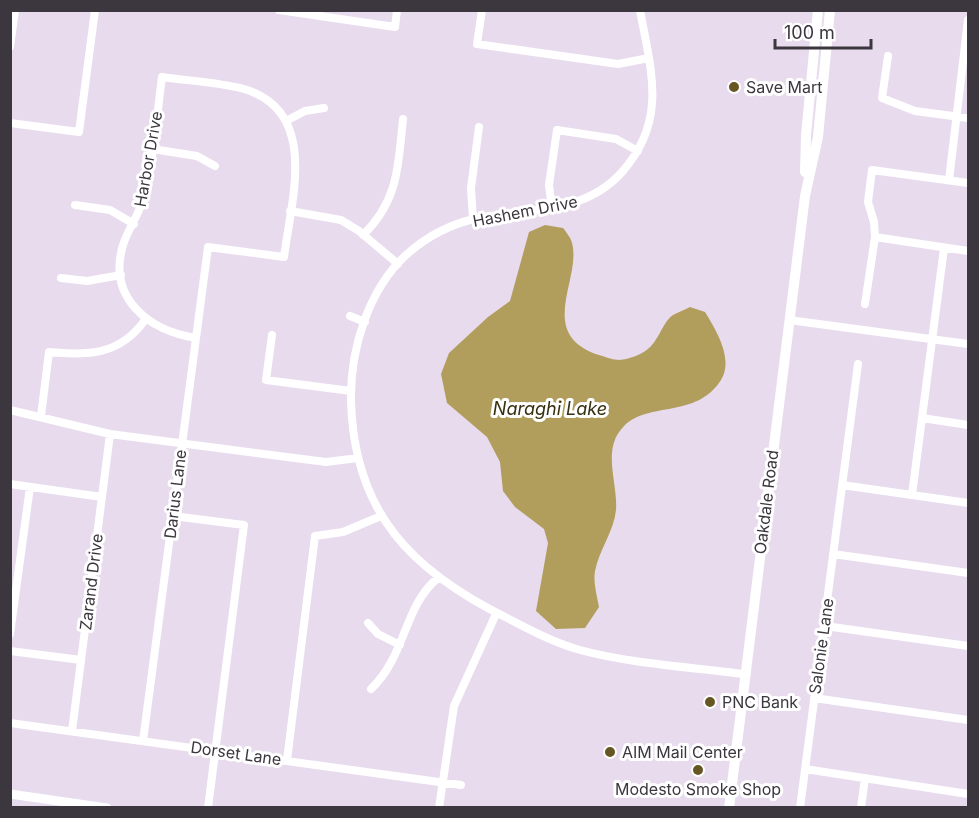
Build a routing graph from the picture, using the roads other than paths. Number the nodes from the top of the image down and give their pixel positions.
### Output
1 (15, 10) edge
2 (95, 10) edge
3 (279, 10) edge
4 (396, 10) edge
5 (482, 10) edge
6 (640, 10) edge
7 (818, 10) edge
8 (830, 10) edge
9 (312, 13) edge
10 (969, 20) edge
11 (11, 41) edge
12 (10, 47) edge
13 (888, 56) dead end
14 (966, 57) edge
15 (649, 58) junction
16 (812, 64) junction
17 (324, 108) dead end
18 (957, 116) junction
19 (969, 117) edge
20 (403, 119) dead end
21 (286, 121) junction
22 (10, 123) edge
23 (478, 127) dead end
24 (818, 137) junction
25 (152, 149) junction
26 (638, 151) junction
27 (215, 166) dead end
28 (949, 180) junction
29 (969, 183) edge
30 (805, 196) junction
31 (75, 205) dead end
32 (552, 209) junction
33 (290, 211) junction
34 (473, 219) junction
35 (134, 224) junction
36 (363, 235) junction
37 (875, 237) junction
38 (944, 248) junction
39 (969, 251) edge
40 (398, 264) junction
41 (121, 275) junction
42 (61, 278) dead end
43 (865, 304) dead end
44 (350, 316) dead end
45 (145, 320) junction
46 (789, 320) junction
47 (365, 322) junction
48 (272, 335) dead end
49 (196, 338) junction
50 (932, 339) junction
51 (969, 344) edge
52 (858, 364) dead end
53 (351, 391) junction
54 (10, 410) edge
55 (41, 416) junction
56 (922, 418) junction
57 (969, 425) edge
58 (110, 434) junction
59 (182, 443) junction
60 (358, 458) junction
61 (10, 484) edge
62 (842, 485) junction
63 (30, 487) junction
64 (912, 495) junction
65 (102, 497) junction
66 (969, 503) edge
67 (172, 516) junction
68 (381, 516) junction
69 (10, 552) edge
70 (21, 554) junction
71 (833, 554) junction
72 (969, 573) edge
73 (438, 578) junction
74 (496, 614) junction
75 (11, 620) edge
76 (368, 622) dead end
77 (825, 626) junction
78 (10, 634) edge
79 (400, 645) junction
80 (969, 646) edge
81 (10, 651) edge
82 (81, 660) junction
83 (743, 674) junction
84 (371, 689) dead end
85 (814, 698) junction
86 (969, 720) edge
87 (10, 723) edge
88 (72, 731) junction
89 (144, 741) junction
90 (215, 751) junction
91 (287, 760) junction
92 (805, 769) junction
93 (865, 778) junction
94 (443, 782) junction
95 (461, 785) dead end
96 (10, 794) edge
97 (969, 794) edge
98 (107, 807) edge
99 (208, 807) edge
100 (440, 807) edge
101 (729, 807) edge
102 (800, 807) edge
103 (861, 807) edge

1 - 11 street
2 - 22 street
3 - 9 street
4 - 9 street
5 - 15 street
6 - 15 street, Hashem Drive
7 - 16 main road, Oakdale Road
8 - 24 main road, Oakdale Road
10 - 14 street
11 - 12 street
13 - 18 street
14 - 18 street
15 - 26 street, Hashem Drive
16 - 24 main road
16 - 30 main road, Oakdale Road
17 - 21 street
18 - 19 street
18 - 28 street
20 - 36 street
21 - 25 street, Harbor Drive
21 - 33 street
23 - 34 street
24 - 30 main road, Oakdale Road
25 - 27 street
25 - 35 street, Harbor Drive
26 - 32 street, Hashem Drive
26 - 32 street
28 - 29 street
28 - 37 street
30 - 46 main road, Oakdale Road
31 - 35 street
32 - 34 street, Hashem Drive
33 - 36 street
33 - 49 street, Darius Lane
34 - 40 street, Hashem Drive
35 - 41 street, Harbor Drive
36 - 40 street
37 - 38 street
37 - 43 street
38 - 39 street
38 - 50 street
40 - 47 street, Hashem Drive
41 - 42 street
41 - 45 street, Harbor Drive
44 - 47 street
45 - 49 street
45 - 55 street
46 - 50 street
46 - 83 main road, Oakdale Road
47 - 53 street, Hashem Drive
48 - 53 street
49 - 59 street, Darius Lane
50 - 51 street
50 - 56 street
52 - 62 street, Salonie Lane
53 - 60 street, Hashem Drive
54 - 55 street
55 - 58 street
56 - 57 street
56 - 64 street
58 - 59 street
58 - 65 street, Zarand Drive
59 - 60 street
59 - 67 street, Darius Lane
60 - 68 street, Hashem Drive
61 - 63 street
62 - 64 street
62 - 71 street, Salonie Lane
63 - 65 street
63 - 70 street
64 - 66 street
65 - 82 street, Zarand Drive
67 - 89 street, Darius Lane
67 - 90 street
68 - 73 street, Hashem Drive
68 - 91 street
69 - 70 street
70 - 75 street
71 - 72 street
71 - 77 street, Salonie Lane
73 - 74 street, Hashem Drive
73 - 79 street
74 - 83 street, Hashem Drive
74 - 94 street
75 - 78 street
76 - 79 street
77 - 80 street
77 - 85 street, Salonie Lane
79 - 84 street
81 - 82 street
82 - 88 street, Zarand Drive
83 - 101 main road, Oakdale Road
85 - 86 street
85 - 92 street, Salonie Lane
87 - 88 street, Dorset Lane
88 - 89 street, Dorset Lane
89 - 90 street, Dorset Lane
90 - 91 street, Dorset Lane
90 - 99 street
91 - 94 street, Dorset Lane
92 - 93 street
92 - 102 street, Salonie Lane
93 - 97 street
93 - 103 street
94 - 95 street, Dorset Lane
94 - 100 street
96 - 98 street

